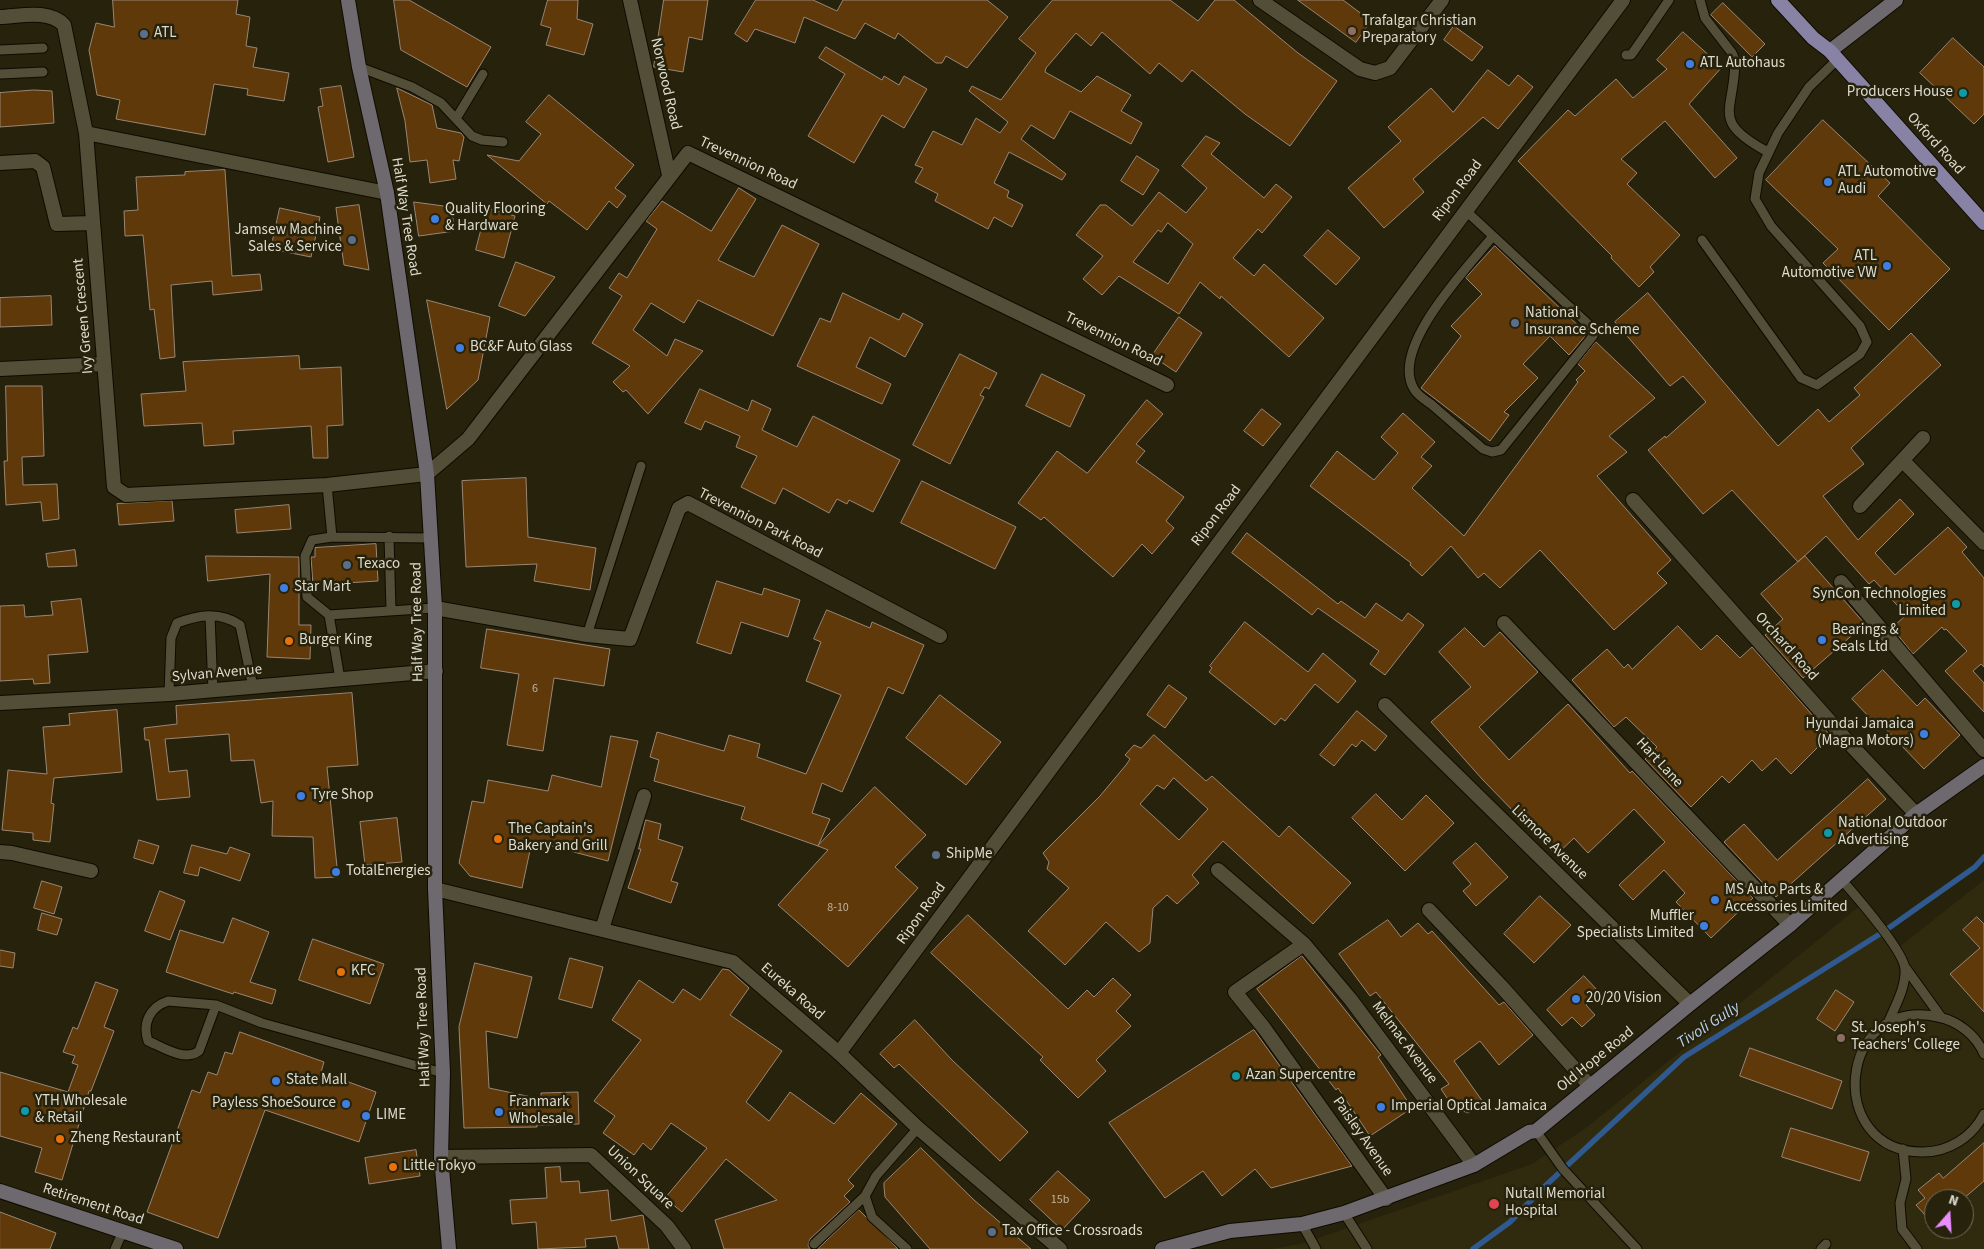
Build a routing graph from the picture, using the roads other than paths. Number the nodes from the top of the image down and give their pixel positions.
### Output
1 (348, 0) edge
2 (630, 0) edge
3 (1260, 0) edge
4 (1442, 0) edge
5 (1623, 0) edge
6 (1669, 0) edge
7 (1700, 0) edge
8 (1778, 0) edge
9 (1896, 0) edge
10 (0, 17) edge
11 (42, 48) dead end
12 (0, 50) edge
13 (1626, 55) dead end
14 (1834, 55) junction
15 (359, 67) junction
16 (43, 72) dead end
17 (0, 74) edge
18 (483, 74) dead end
19 (457, 117) junction
20 (86, 133) junction
21 (503, 142) dead end
22 (1768, 152) junction
23 (0, 163) edge
24 (669, 175) junction
25 (387, 193) junction
26 (1465, 210) junction
27 (93, 223) junction
28 (1984, 223) edge
29 (1493, 236) junction
30 (1702, 240) dead end
31 (104, 364) junction
32 (0, 369) edge
33 (1167, 385) dead end
34 (1923, 438) dead end
35 (1903, 461) junction
36 (641, 466) dead end
37 (428, 474) junction
38 (327, 485) junction
39 (1633, 500) dead end
40 (1860, 506) dead end
41 (389, 536) junction
42 (332, 537) junction
43 (431, 538) junction
44 (1984, 543) edge
45 (1841, 582) dead end
46 (435, 608) junction
47 (391, 611) junction
48 (329, 615) junction
49 (210, 616) junction
50 (1504, 623) dead end
51 (587, 635) junction
52 (940, 636) dead end
53 (436, 671) junction
54 (340, 680) junction
55 (253, 687) junction
56 (213, 691) junction
57 (169, 694) junction
58 (0, 703) edge
59 (1385, 705) dead end
60 (1984, 750) edge
61 (1984, 766) edge
62 (644, 796) dead end
63 (1916, 814) junction
64 (0, 852) edge
65 (91, 870) dead end
66 (1218, 870) dead end
67 (1842, 879) junction
68 (435, 889) junction
69 (1429, 910) dead end
70 (1790, 926) junction
71 (602, 929) junction
72 (1304, 944) junction
73 (1905, 967) junction
74 (1690, 1004) junction
75 (216, 1005) junction
76 (1941, 1017) junction
77 (1888, 1023) junction
78 (839, 1053) junction
79 (1984, 1054) edge
80 (443, 1073) junction
81 (1590, 1086) junction
82 (1984, 1114) edge
83 (918, 1128) junction
84 (1536, 1131) junction
85 (1903, 1149) junction
86 (441, 1157) junction
87 (1474, 1165) junction
88 (0, 1191) edge
89 (865, 1196) junction
90 (1386, 1199) junction
91 (1344, 1214) junction
92 (1302, 1224) junction
93 (122, 1231) junction
94 (814, 1244) dead end
95 (115, 1249) edge
96 (176, 1249) edge
97 (449, 1249) edge
98 (684, 1249) edge
99 (907, 1249) edge
100 (1060, 1249) edge
101 (1162, 1249) edge
102 (1316, 1249) edge
103 (1367, 1249) edge
104 (1637, 1249) edge
105 (1917, 1249) edge

1 - 15 main road, Half Way Tree Road
2 - 24 street, Norwood Road
3 - 4 street
5 - 26 street, Ripon Road
6 - 13 lane
7 - 22 lane
8 - 14 main road, Oxford Road
9 - 14 main road
10 - 20 street, Ivy Green Crescent
11 - 12 lane
14 - 22 lane
14 - 28 main road, Oxford Road
15 - 19 lane
15 - 25 main road, Half Way Tree Road
16 - 17 lane
18 - 19 lane
19 - 21 lane
20 - 25 street
20 - 27 street, Ivy Green Crescent
22 - 30 lane
23 - 27 street
24 - 33 street, Trevennion Road
24 - 37 street, Trevennion Road
25 - 37 main road, Half Way Tree Road
26 - 29 lane
26 - 78 street, Ripon Road
27 - 31 street, Ivy Green Crescent
29 - 29 lane
31 - 32 street
31 - 38 street, Ivy Green Crescent
34 - 35 street
35 - 40 street
35 - 44 street
36 - 51 lane
37 - 38 street, Ivy Green Crescent
37 - 43 main road, Half Way Tree Road
38 - 42 lane
39 - 63 street, Orchard Road
41 - 42 lane
41 - 43 lane
41 - 47 lane
42 - 48 lane
43 - 46 main road, Half Way Tree Road
45 - 60 street
46 - 47 lane
46 - 51 street, Trevennion Park Road
46 - 53 main road, Half Way Tree Road
47 - 48 lane
48 - 54 lane
49 - 55 lane
49 - 56 lane
49 - 57 lane
50 - 70 street, Hart Lane
51 - 52 street, Trevennion Park Road
53 - 54 street, Sylvan Avenue
53 - 68 main road, Half Way Tree Road
54 - 55 street, Sylvan Avenue
55 - 56 street, Sylvan Avenue
56 - 57 street, Sylvan Avenue
57 - 58 street, Sylvan Avenue
59 - 74 street, Lismore Avenue
61 - 63 main road, Old Hope Road
62 - 71 street
63 - 67 main road, Old Hope Road
64 - 65 street
66 - 72 street, Melmac Avenue
67 - 70 main road, Old Hope Road
67 - 73 lane
68 - 71 street, Eureka Road
68 - 80 main road, Half Way Tree Road
69 - 81 street
70 - 74 main road, Old Hope Road
71 - 78 street, Eureka Road
72 - 87 street, Melmac Avenue
72 - 90 street, Paisley Avenue
73 - 76 lane
73 - 77 lane
74 - 81 main road, Old Hope Road
75 - 75 lane
75 - 80 lane
76 - 77 lane
76 - 79 lane
77 - 85 lane
78 - 83 street, Eureka Road
80 - 86 main road, Half Way Tree Road
81 - 84 main road, Old Hope Road
82 - 85 lane
83 - 89 lane
83 - 100 street, Eureka Road
84 - 87 main road, Old Hope Road
84 - 104 lane
85 - 105 lane
86 - 97 main road, Half Way Tree Road
86 - 98 street, Union Square
87 - 90 main road, Old Hope Road
88 - 93 main road, Retirement Road
89 - 94 lane
89 - 99 lane
90 - 91 main road, Old Hope Road
91 - 92 main road, Old Hope Road
91 - 103 lane
92 - 101 main road, Old Hope Road
92 - 102 lane
93 - 95 lane
93 - 96 main road, Retirement Road

